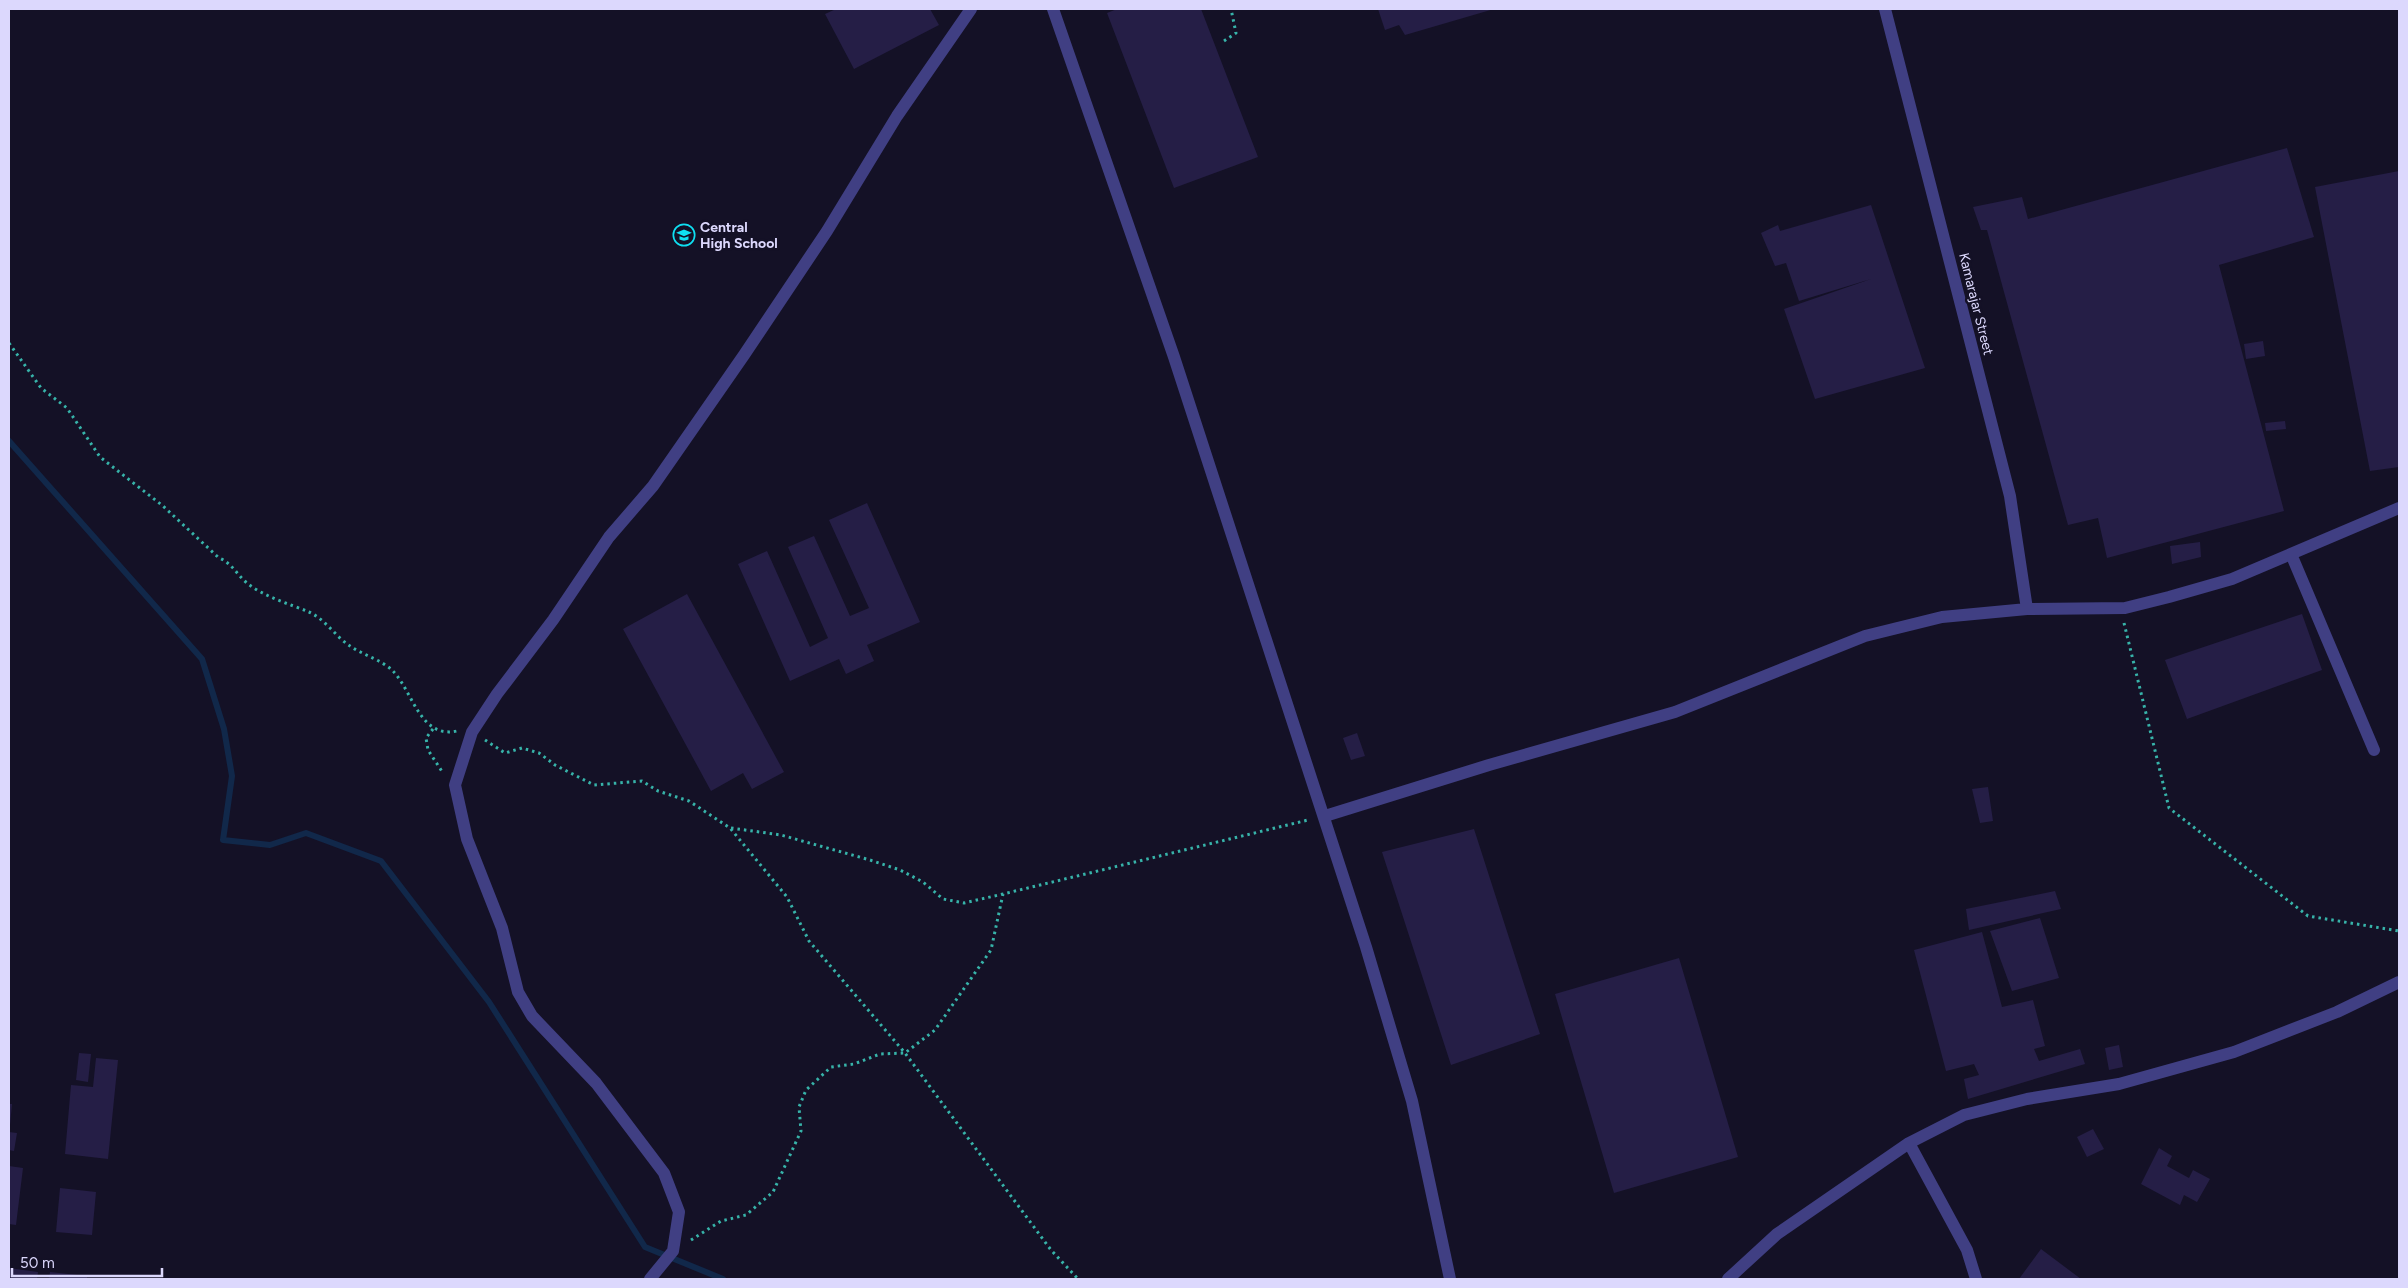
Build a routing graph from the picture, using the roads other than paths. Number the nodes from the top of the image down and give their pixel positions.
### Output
1 (971, 9) edge
2 (1053, 9) edge
3 (1885, 9) edge
4 (2399, 508) edge
5 (2291, 554) junction
6 (2027, 609) junction
7 (2374, 750) dead end
8 (1325, 816) junction
9 (2399, 982) edge
10 (1909, 1143) junction
11 (653, 1275) edge
12 (1450, 1279) edge
13 (1728, 1279) edge
14 (1976, 1279) edge

1 - 11 street
2 - 8 street
3 - 6 street, Kamarajar Street
4 - 5 street
5 - 6 street
5 - 7 street
6 - 8 street
8 - 12 street
9 - 10 street
10 - 13 street
10 - 14 street

